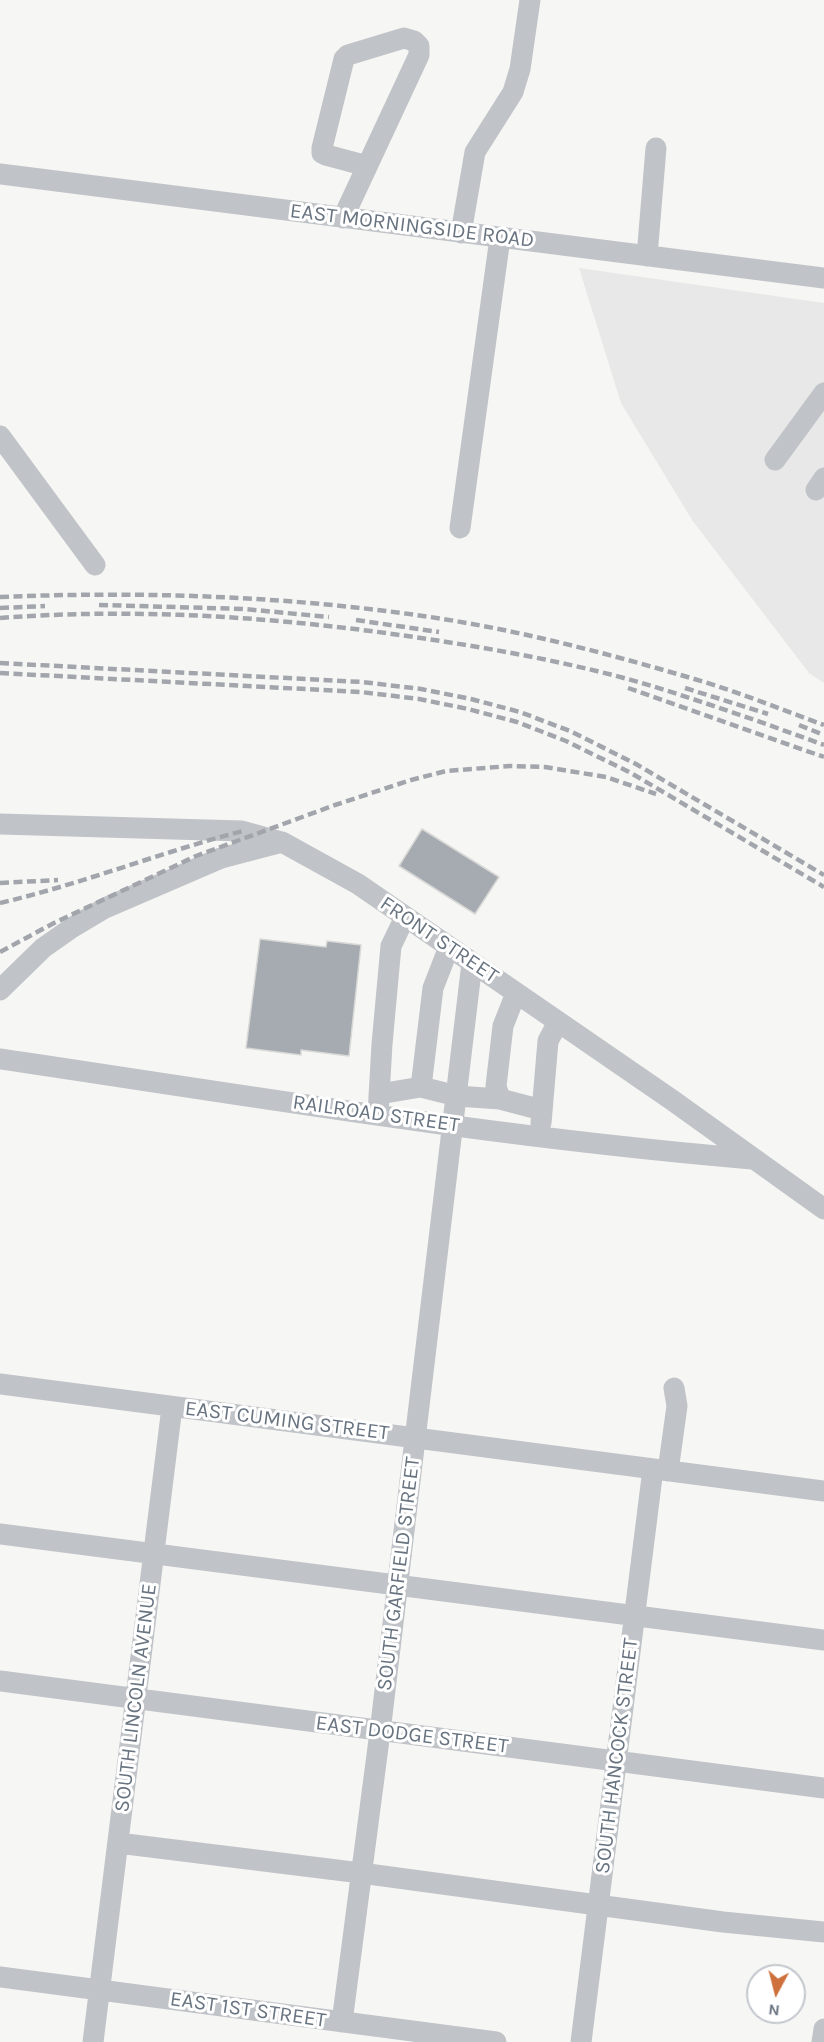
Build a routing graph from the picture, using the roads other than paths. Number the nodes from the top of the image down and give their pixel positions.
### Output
1 (530, 0) edge
2 (656, 148) dead end
3 (367, 166) junction
4 (0, 174) edge
5 (343, 218) junction
6 (461, 233) junction
7 (500, 238) junction
8 (647, 256) junction
9 (824, 278) edge
10 (824, 393) edge
11 (0, 436) edge
12 (775, 460) dead end
13 (460, 528) dead end
14 (95, 565) dead end
15 (0, 824) edge
16 (282, 842) junction
17 (405, 917) junction
18 (449, 947) junction
19 (472, 963) junction
20 (0, 990) edge
21 (516, 993) junction
22 (558, 1022) junction
23 (0, 1059) edge
24 (421, 1087) junction
25 (457, 1096) junction
26 (500, 1099) junction
27 (379, 1104) junction
28 (542, 1110) junction
29 (454, 1125) junction
30 (539, 1136) junction
31 (752, 1159) junction
32 (824, 1209) edge
33 (0, 1384) edge
34 (674, 1388) dead end
35 (172, 1407) junction
36 (415, 1437) junction
37 (660, 1470) junction
38 (824, 1491) edge
39 (0, 1534) edge
40 (154, 1552) junction
41 (397, 1585) junction
42 (634, 1615) junction
43 (824, 1640) edge
44 (0, 1681) edge
45 (136, 1698) junction
46 (380, 1732) junction
47 (617, 1761) junction
48 (824, 1788) edge
49 (118, 1843) junction
50 (361, 1873) junction
51 (599, 1905) junction
52 (824, 1932) edge
53 (0, 1977) edge
54 (99, 1990) junction
55 (342, 2022) junction
56 (824, 2029) edge
57 (93, 2042) edge
58 (496, 2042) edge
59 (581, 2042) edge
60 (822, 2042) edge

1 - 6 street
2 - 8 street
3 - 3 street
3 - 5 street
4 - 5 street, EAST MORNINGSIDE ROAD
5 - 6 street, EAST MORNINGSIDE ROAD
6 - 7 street, EAST MORNINGSIDE ROAD
7 - 8 street, EAST MORNINGSIDE ROAD
7 - 13 street
8 - 9 street, EAST MORNINGSIDE ROAD
10 - 12 street
11 - 14 street
15 - 16 street, FRONT STREET
16 - 17 street, FRONT STREET
16 - 20 street
17 - 18 street, FRONT STREET
17 - 27 street
18 - 19 street, FRONT STREET
18 - 24 street
19 - 21 street, FRONT STREET
19 - 25 street, SOUTH GARFIELD STREET
21 - 22 street, FRONT STREET
21 - 26 street
22 - 28 street
22 - 31 street, FRONT STREET
23 - 27 street, RAILROAD STREET
24 - 25 street
24 - 27 street
25 - 26 street
25 - 29 street, SOUTH GARFIELD STREET
26 - 28 street
27 - 29 street, RAILROAD STREET
28 - 30 street
29 - 30 street, RAILROAD STREET
29 - 36 street, SOUTH GARFIELD STREET
30 - 31 street, RAILROAD STREET
31 - 32 street, FRONT STREET
33 - 35 street, EAST CUMING STREET
34 - 37 street, SOUTH HANCOCK STREET
35 - 36 street, EAST CUMING STREET
35 - 40 street, SOUTH LINCOLN AVENUE
36 - 37 street, EAST CUMING STREET
36 - 41 street, SOUTH GARFIELD STREET
37 - 38 street, EAST CUMING STREET
37 - 42 street, SOUTH HANCOCK STREET
39 - 40 street
40 - 41 street
40 - 45 street, SOUTH LINCOLN AVENUE
41 - 42 street
41 - 46 street, SOUTH GARFIELD STREET
42 - 43 street
42 - 47 street, SOUTH HANCOCK STREET
44 - 45 street, EAST DODGE STREET
45 - 46 street, EAST DODGE STREET
45 - 49 street, SOUTH LINCOLN AVENUE
46 - 47 street, EAST DODGE STREET
46 - 50 street, SOUTH GARFIELD STREET
47 - 48 street, EAST DODGE STREET
47 - 51 street, SOUTH HANCOCK STREET
49 - 50 street
49 - 54 street, SOUTH LINCOLN AVENUE
50 - 51 street
50 - 55 street, SOUTH GARFIELD STREET
51 - 52 street
51 - 59 street, SOUTH HANCOCK STREET
53 - 54 street, EAST 1ST STREET
54 - 55 street, EAST 1ST STREET
54 - 57 street, SOUTH LINCOLN AVENUE
55 - 58 street, EAST 1ST STREET
56 - 60 street

